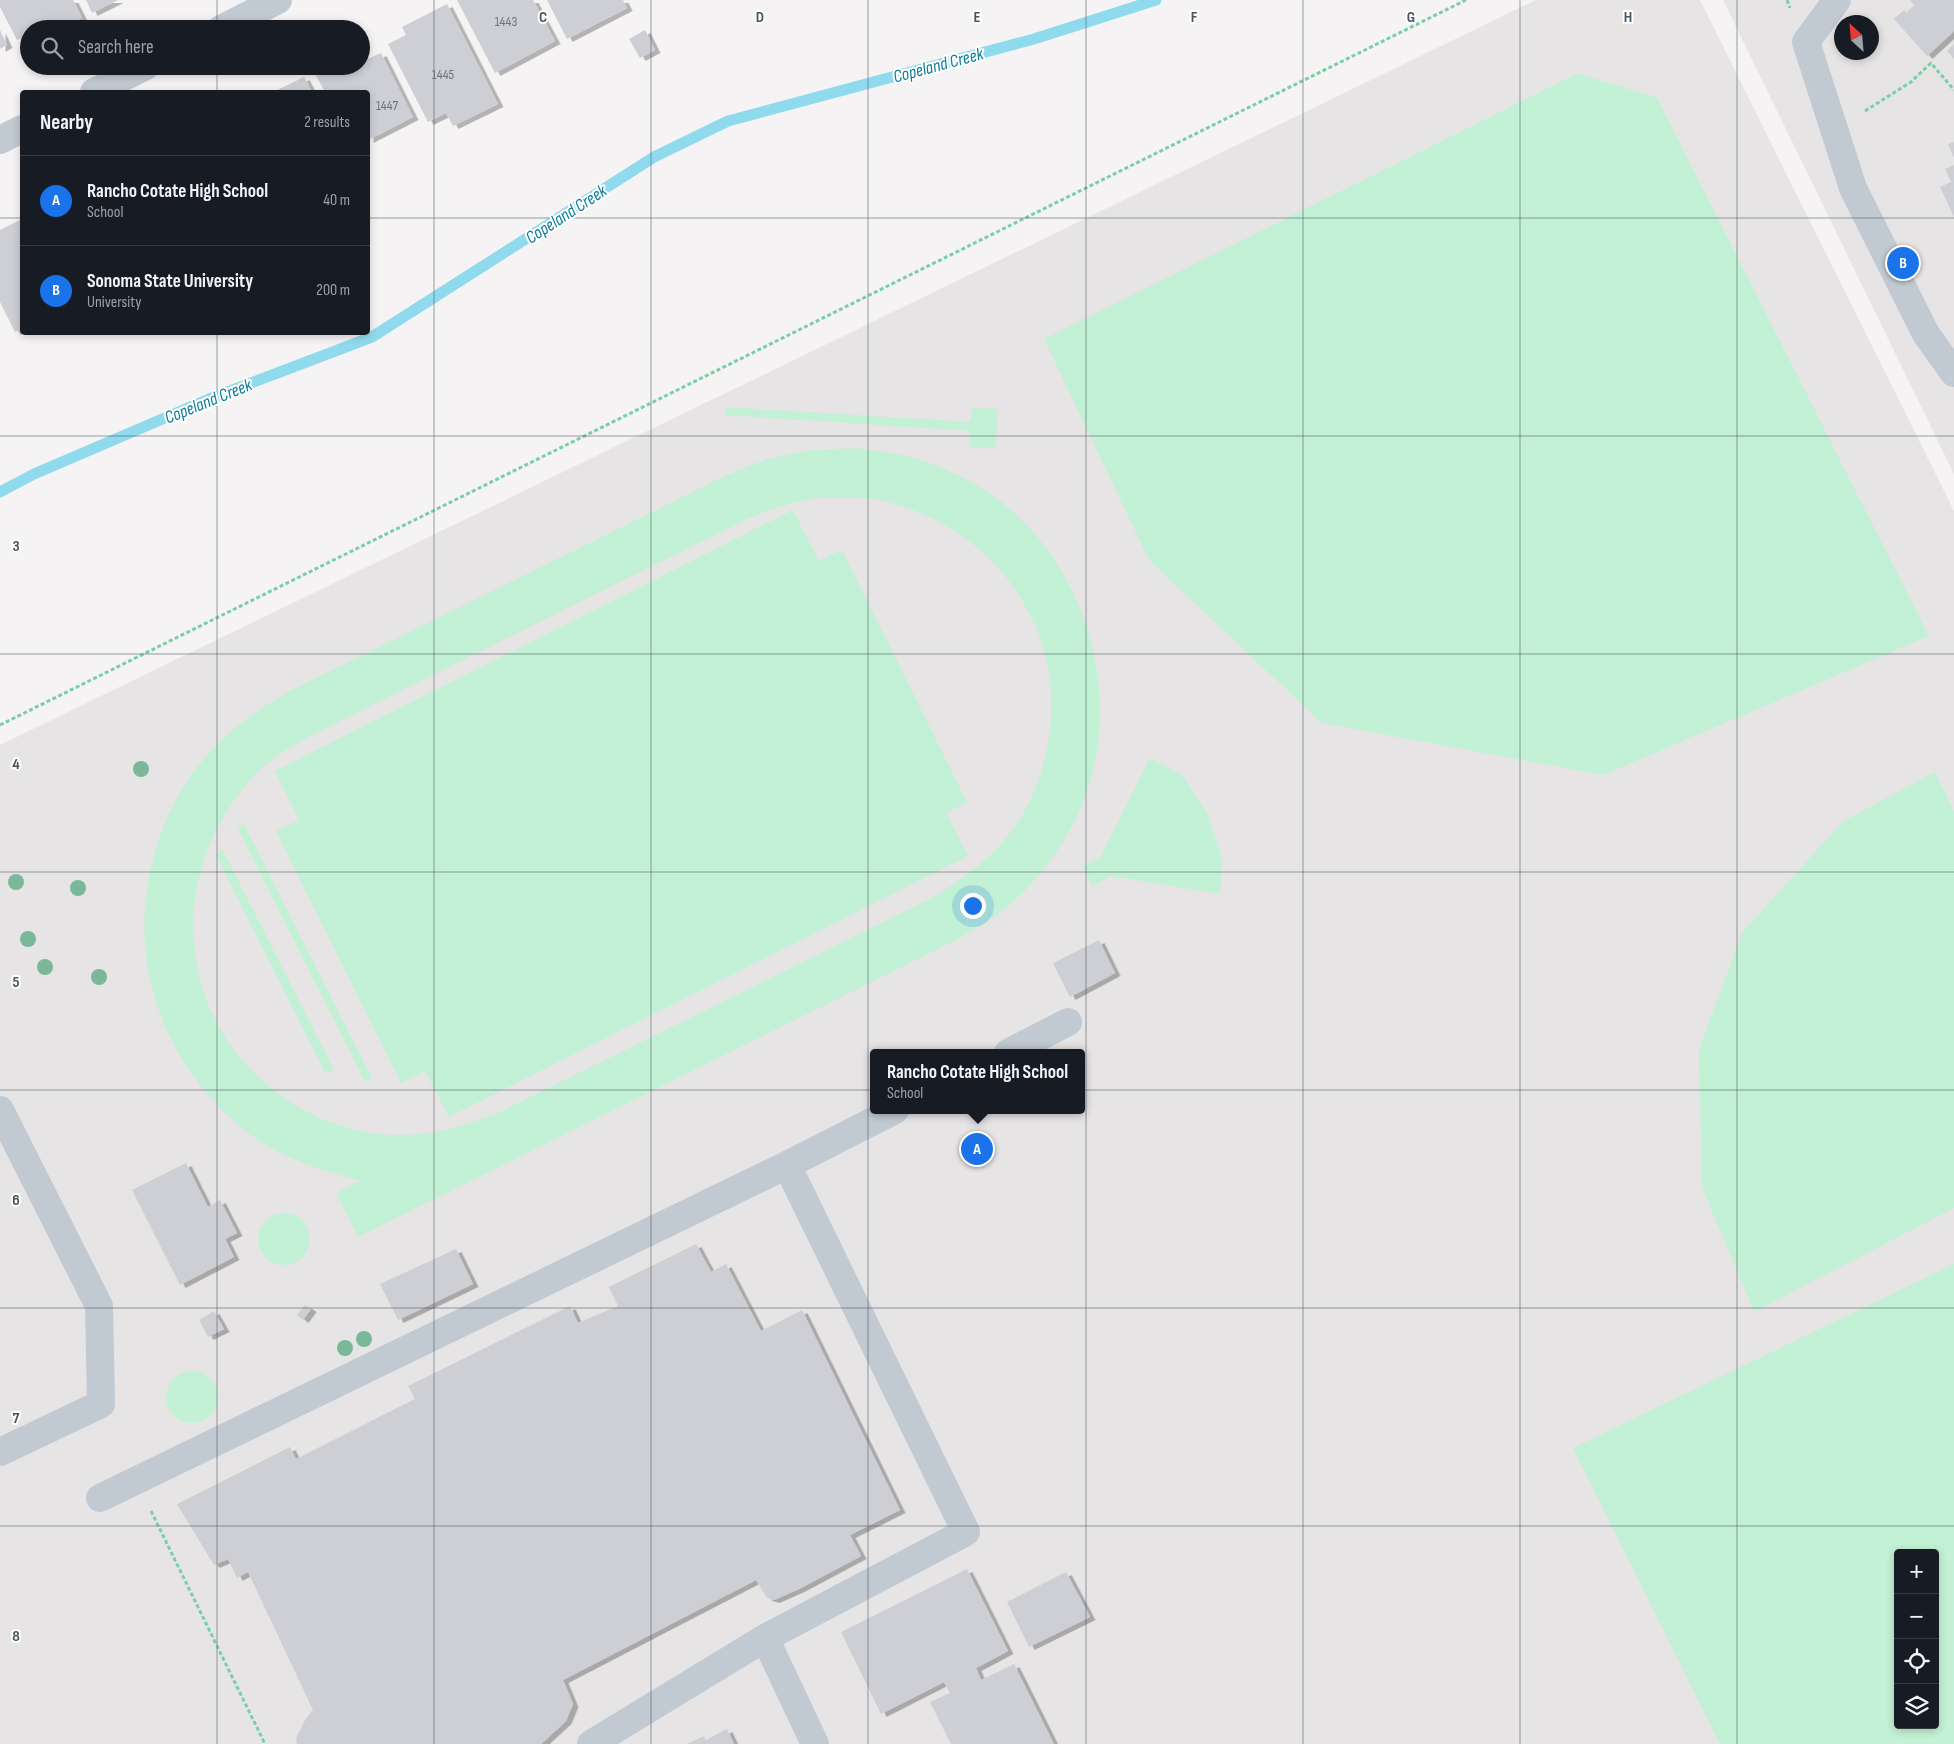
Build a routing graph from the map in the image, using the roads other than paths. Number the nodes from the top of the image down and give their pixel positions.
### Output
1 (278, 0) edge
2 (1837, 0) edge
3 (239, 20) edge
4 (128, 75) edge
5 (98, 90) edge
6 (20, 130) edge
7 (0, 140) edge
8 (1954, 373) edge
9 (1068, 1022) dead end
10 (1016, 1049) edge
11 (0, 1110) edge
12 (887, 1114) edge
13 (787, 1165) junction
14 (0, 1452) edge
15 (100, 1498) dead end
16 (765, 1638) junction
17 (591, 1744) edge
18 (815, 1744) edge

1 - 3 street
2 - 8 street
4 - 5 street
6 - 7 street
9 - 10 street
11 - 14 street
12 - 13 street
13 - 15 street
13 - 16 street
16 - 17 street
16 - 18 street

